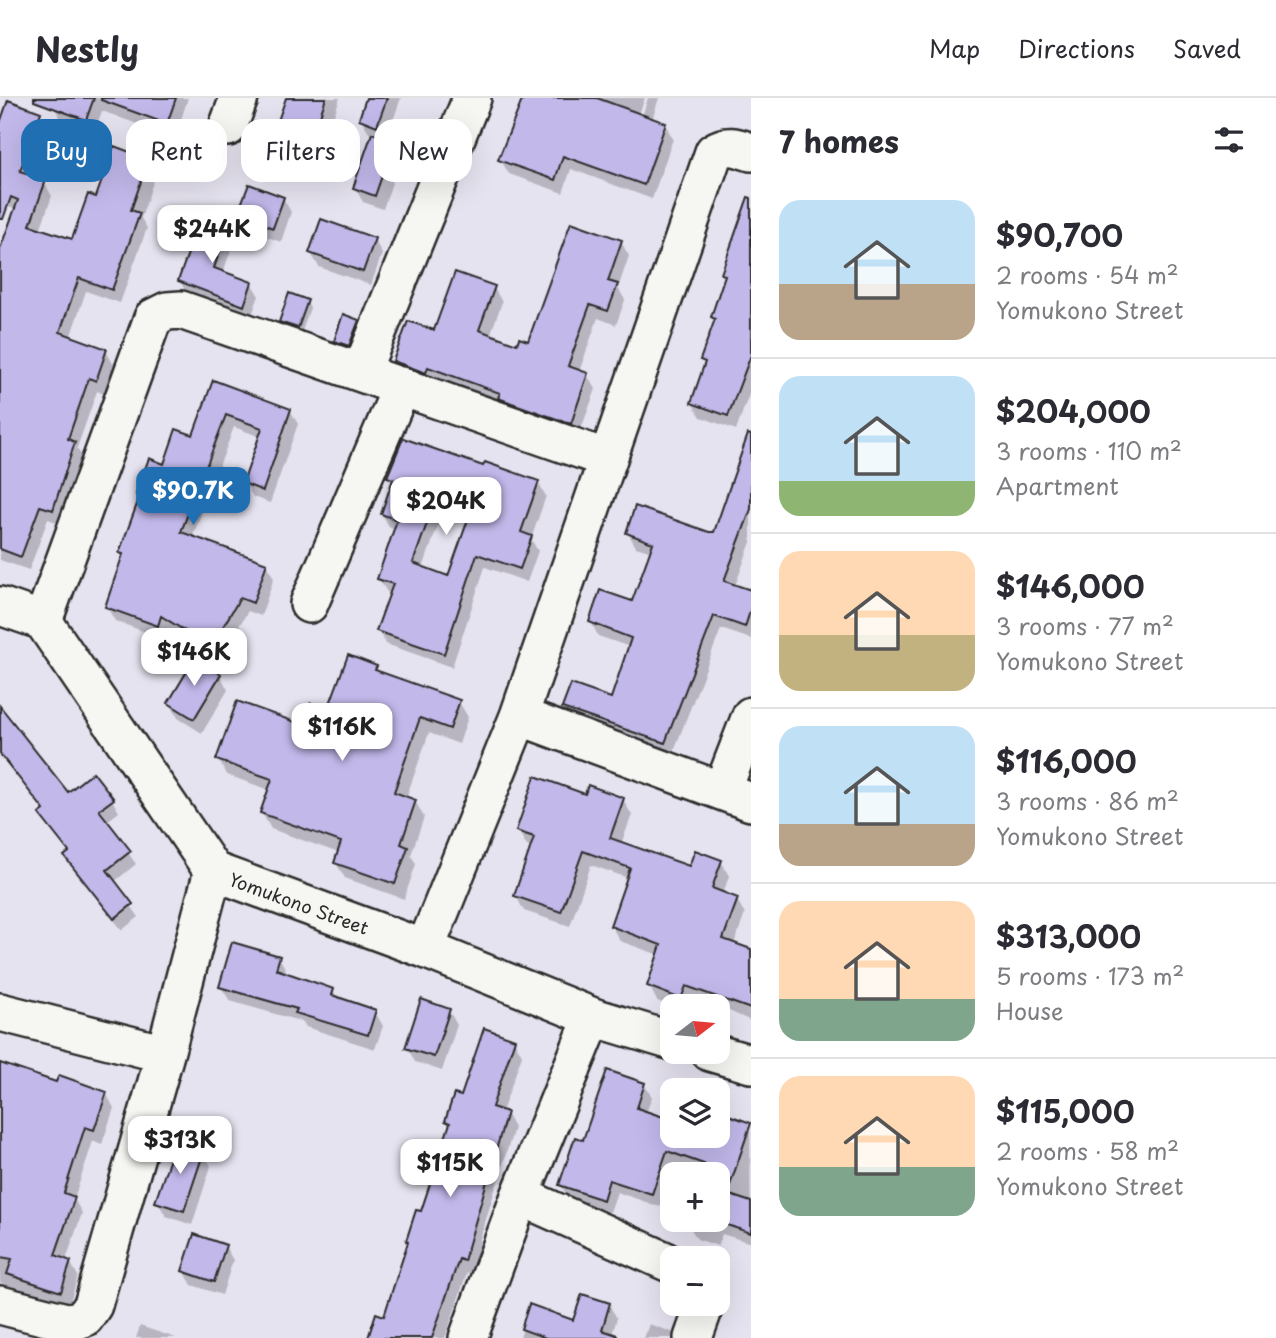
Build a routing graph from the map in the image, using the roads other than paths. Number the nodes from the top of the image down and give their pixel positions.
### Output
1 (472, 98) edge
2 (751, 152) edge
3 (361, 372) junction
4 (402, 386) junction
5 (608, 459) junction
6 (309, 604) dead end
7 (0, 606) edge
8 (43, 621) junction
9 (519, 716) junction
10 (751, 716) edge
11 (736, 796) edge
12 (213, 871) junction
13 (425, 949) junction
14 (0, 1012) edge
15 (593, 1017) junction
16 (660, 1037) edge
17 (165, 1054) junction
18 (730, 1058) edge
19 (751, 1064) edge
20 (520, 1196) junction
21 (660, 1259) edge
22 (0, 1305) edge
23 (701, 1316) edge
24 (468, 1338) edge
25 (693, 1338) edge

1 - 3 street
2 - 5 street
3 - 4 street
3 - 8 street
4 - 5 street
4 - 6 street
5 - 9 street
7 - 8 street
8 - 12 street, Yomukono Street
9 - 11 street
9 - 13 street
10 - 11 street
12 - 13 street, Yomukono Street
12 - 17 street
13 - 15 street, Yomukono Street
14 - 17 street
15 - 16 street, Yomukono Street
15 - 20 street
17 - 22 street
18 - 19 street
20 - 21 street
20 - 24 street
23 - 25 street

